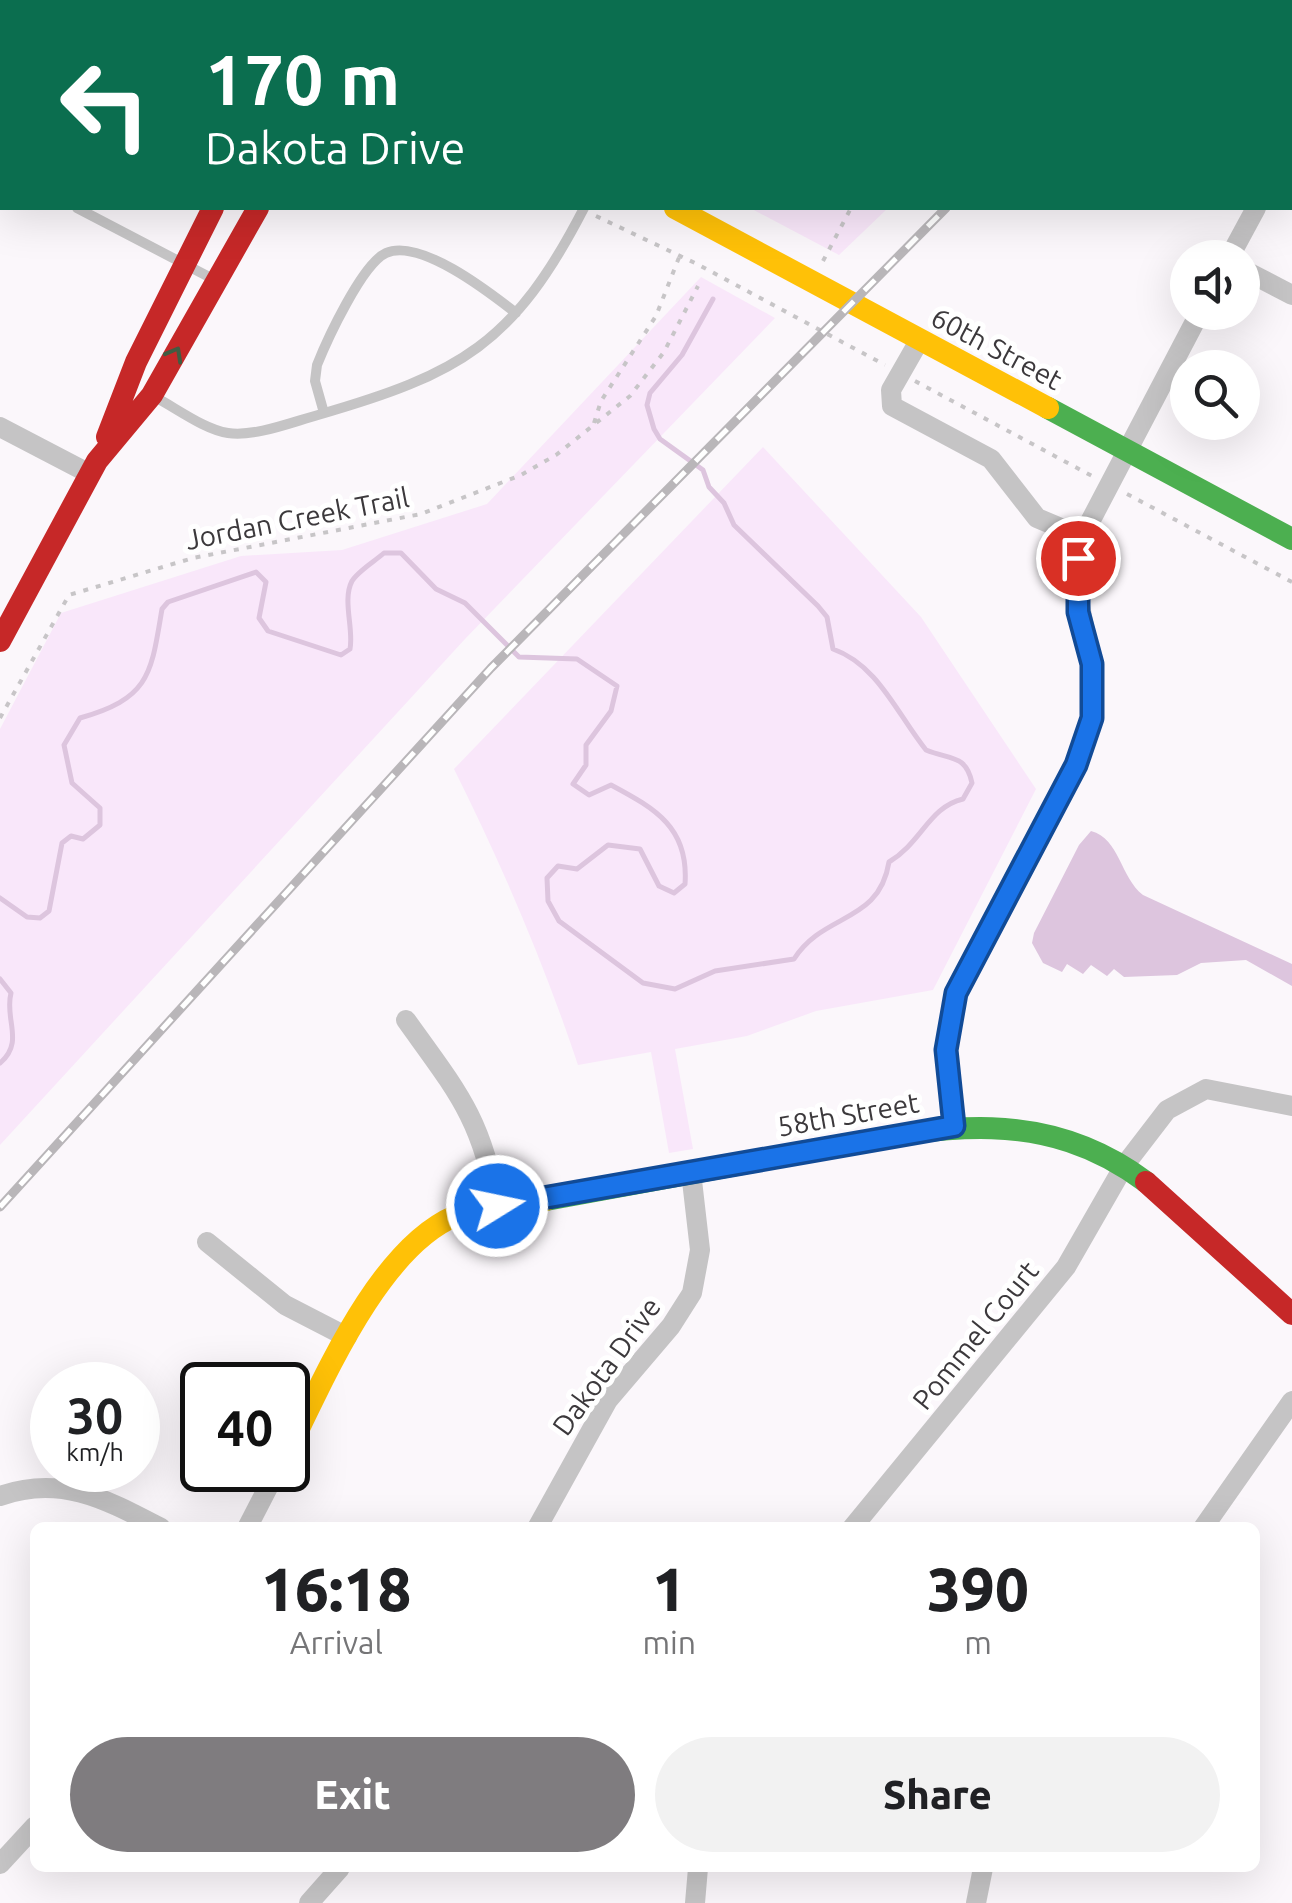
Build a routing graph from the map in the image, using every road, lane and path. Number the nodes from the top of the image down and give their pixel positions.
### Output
1 (82, 210) edge
2 (211, 210) edge
3 (257, 210) edge
4 (582, 210) edge
5 (585, 210) edge
6 (679, 210) edge
7 (850, 210) edge
8 (1255, 210) edge
9 (1239, 240) edge
10 (680, 256) junction
11 (185, 264) junction
12 (1260, 278) edge
13 (216, 280) junction
14 (810, 284) junction
15 (698, 286) dead end
16 (1292, 295) edge
17 (516, 312) junction
18 (1191, 330) edge
19 (919, 341) junction
20 (902, 374) junction
21 (128, 382) junction
22 (152, 395) junction
23 (324, 413) junction
24 (594, 423) junction
25 (0, 427) edge
26 (1127, 452) junction
27 (94, 468) junction
28 (1089, 474) dead end
29 (1129, 496) dead end
30 (1082, 537) junction
31 (1292, 539) edge
32 (1292, 582) edge
33 (0, 641) edge
34 (0, 718) edge
35 (406, 1020) dead end
36 (1292, 1106) edge
37 (954, 1126) junction
38 (1124, 1166) junction
39 (691, 1172) junction
40 (497, 1206) junction
41 (207, 1242) dead end
42 (1292, 1314) edge
43 (348, 1337) junction
44 (1292, 1401) edge
45 (310, 1409) edge
46 (266, 1492) edge
47 (0, 1496) edge
48 (149, 1522) edge
49 (250, 1522) edge
50 (540, 1522) edge
51 (857, 1522) edge
52 (1206, 1522) edge
53 (30, 1831) edge
54 (0, 1864) edge
55 (337, 1872) edge
56 (698, 1872) edge
57 (982, 1872) edge
58 (320, 1899) edge
59 (695, 1903) edge
60 (976, 1903) edge

1 - 11 lane
2 - 11 main road
3 - 13 main road
4 - 17 lane
5 - 10 path
6 - 14 main road, 60th Street
7 - 14 path
8 - 9 street
10 - 20 path
10 - 24 path, Jordan Creek Trail
11 - 13 lane
11 - 21 main road
12 - 16 street
22 -> 13 main road
14 - 19 main road, 60th Street
15 - 24 path, Jordan Creek Trail
17 - 23 lane
17 - 23 lane
18 - 26 street
19 - 20 street
19 - 26 main road, 60th Street
20 - 28 path
20 - 30 street
21 - 22 lane
21 - 27 main road
22 - 23 lane
22 - 27 main road
24 - 34 path, Jordan Creek Trail
25 - 27 street
26 - 30 street
26 - 31 main road, 60th Street
27 - 33 main road
29 - 32 path
30 - 37 street
35 - 40 street
36 - 38 street, Pommel Court
37 - 38 main road, 58th Street
37 - 39 main road, 58th Street
38 - 42 main road, 58th Street
38 - 51 street, Pommel Court
39 - 40 main road, 58th Street
39 - 50 street, Dakota Drive
40 - 43 main road, 58th Street
41 - 43 street
43 - 45 main road, 58th Street
44 - 52 street
46 - 49 street
47 - 48 street
53 - 54 street
55 - 58 street
56 - 59 street
57 - 60 street

